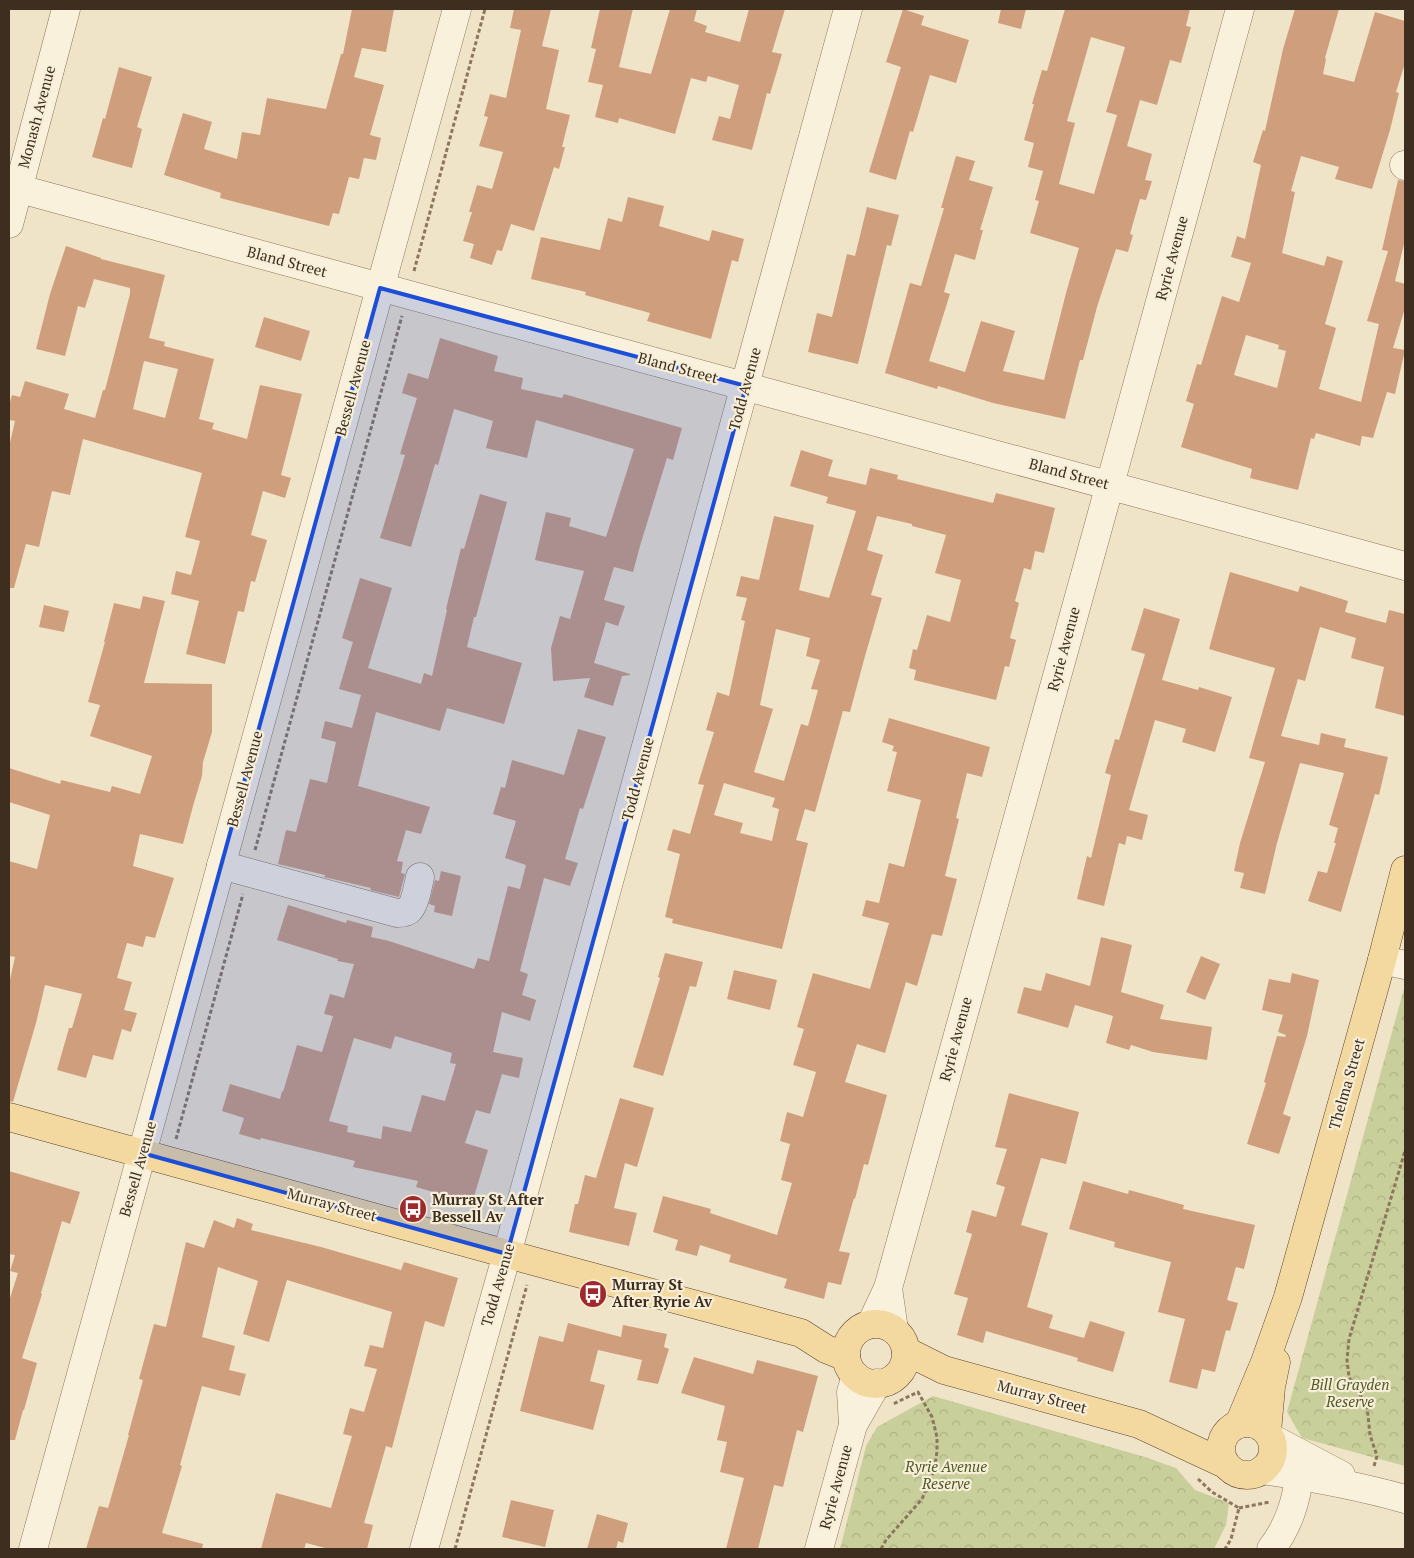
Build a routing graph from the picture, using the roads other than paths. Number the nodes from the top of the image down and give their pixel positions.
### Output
1 (66, 9) edge
2 (458, 9) edge
3 (848, 9) edge
4 (1240, 9) edge
5 (14, 188) edge
6 (9, 224) edge
7 (380, 288) junction
8 (746, 386) junction
9 (1109, 485) junction
10 (1405, 566) edge
11 (221, 865) junction
12 (1405, 870) edge
13 (420, 878) dead end
14 (1394, 962) edge
15 (9, 1117) edge
16 (142, 1153) junction
17 (507, 1254) junction
18 (1288, 1297) junction
19 (878, 1359) junction
20 (1139, 1424) junction
21 (1236, 1425) junction
22 (1269, 1435) junction
23 (1225, 1464) junction
24 (1262, 1470) junction
25 (1299, 1475) junction
26 (1369, 1489) junction
27 (1405, 1499) edge
28 (33, 1549) edge
29 (424, 1549) edge
30 (819, 1549) edge
31 (1271, 1549) edge

1 - 5 street, Monash Avenue
2 - 7 street, Bessell Avenue
3 - 8 street, Todd Avenue
4 - 9 street, Ryrie Avenue
5 - 6 street, Monash Avenue
5 - 7 street, Bland Street
7 - 8 street, Bland Street
7 - 11 street, Bessell Avenue
8 - 9 street, Bland Street
8 - 17 street, Todd Avenue
9 - 10 street, Bland Street
9 - 19 street, Ryrie Avenue
11 - 13 street
11 - 16 street, Bessell Avenue
12 - 14 main road, Thelma Street
14 - 18 main road, Thelma Street
15 - 16 main road, Murray Street
16 - 17 main road, Murray Street
16 - 28 street, Bessell Avenue
17 - 19 main road, Murray Street
17 - 29 street, Todd Avenue
18 - 21 main road, Thelma Street
18 - 22 main road, Thelma Street
19 - 20 main road, Murray Street
19 - 30 street, Ryrie Avenue
20 - 21 main road, Murray Street
20 - 23 main road, Murray Street
21 - 22 main road
21 - 23 main road
22 - 24 main road
22 - 26 street
23 - 24 main road
24 - 25 street
25 - 26 street
25 - 31 street
26 - 27 street

